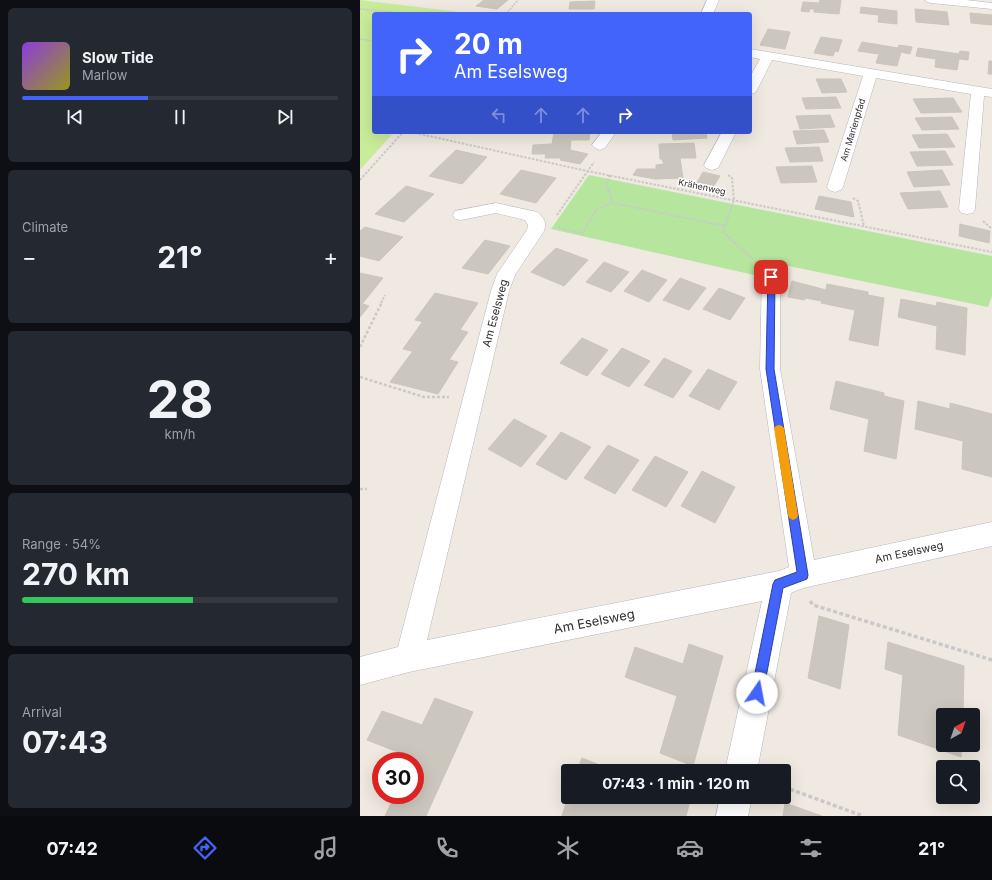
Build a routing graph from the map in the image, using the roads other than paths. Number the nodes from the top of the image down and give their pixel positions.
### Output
1 (713, 0) edge
2 (931, 0) edge
3 (992, 6) edge
4 (708, 12) edge
5 (752, 54) edge
6 (768, 56) junction
7 (871, 72) junction
8 (752, 86) edge
9 (985, 91) edge
10 (608, 134) edge
11 (728, 134) edge
12 (600, 145) dead end
13 (712, 165) dead end
14 (835, 187) dead end
15 (967, 209) dead end
16 (461, 215) dead end
17 (771, 268) road end
18 (992, 534) edge
19 (791, 580) junction
20 (409, 658) junction
21 (360, 671) edge
22 (743, 764) edge
23 (735, 804) edge
24 (732, 816) edge

1 - 4 street
2 - 3 street
5 - 6 street
6 - 7 street
6 - 8 street
7 - 9 street
7 - 14 street, Am Marienpfad
9 - 15 street
10 - 12 street
11 - 13 street
16 - 20 street, Am Eselsweg
17 - 19 street
18 - 19 street, Am Eselsweg
19 - 20 street, Am Eselsweg
19 - 22 street
20 - 21 street, Am Eselsweg
23 - 24 street

